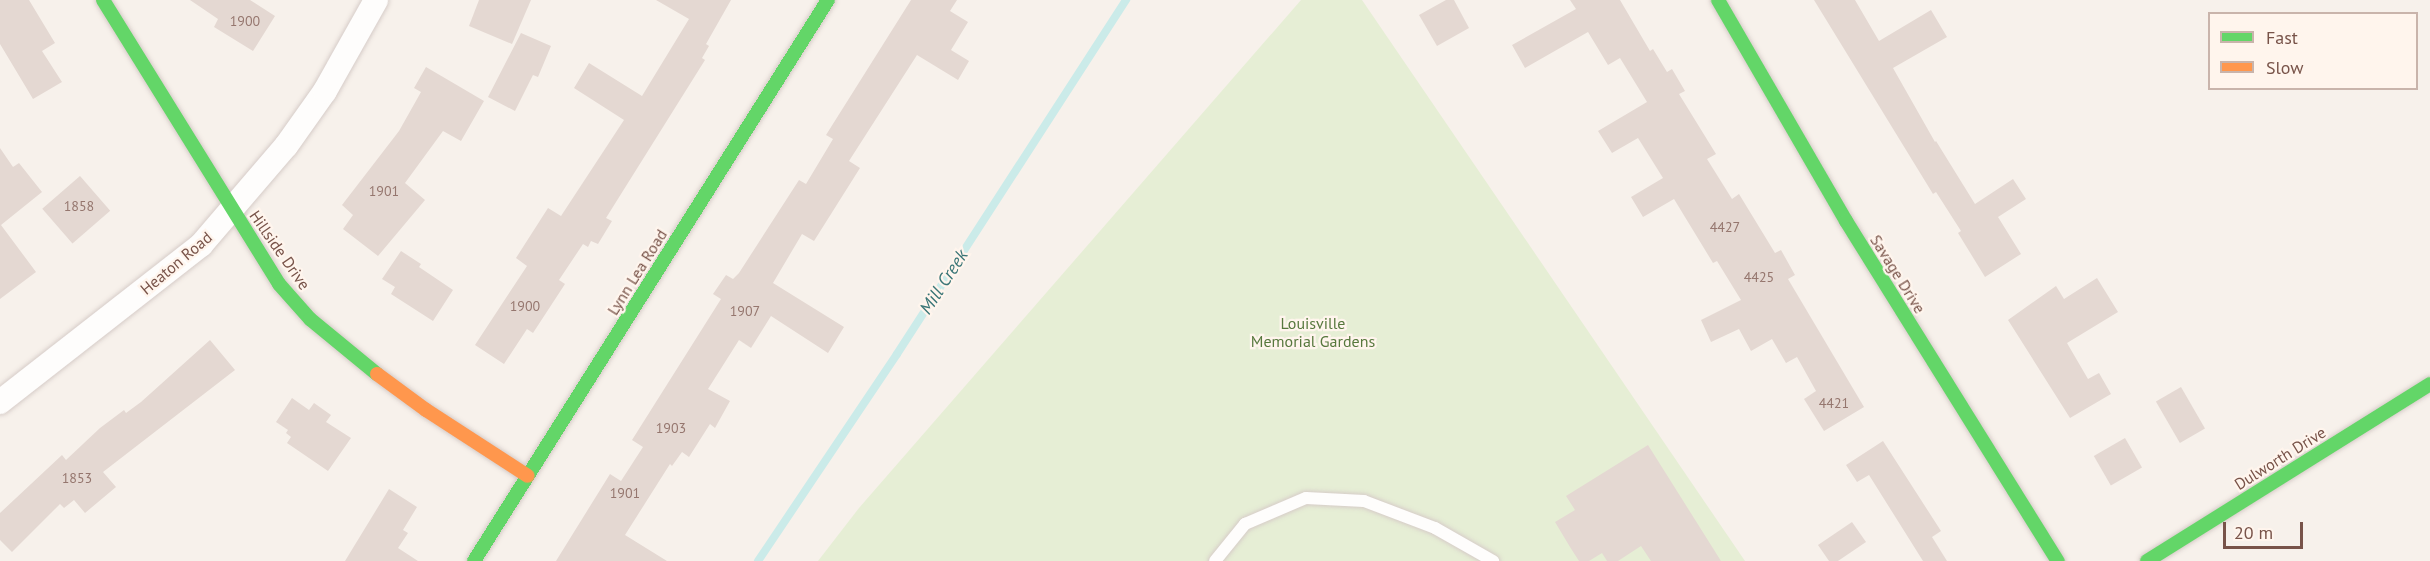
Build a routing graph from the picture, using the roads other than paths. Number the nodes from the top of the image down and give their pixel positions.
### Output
1 (103, 0) edge
2 (376, 0) edge
3 (828, 0) edge
4 (1718, 0) edge
5 (232, 210) junction
6 (2430, 384) edge
7 (0, 402) edge
8 (528, 476) junction
9 (474, 561) edge
10 (1215, 561) edge
11 (1494, 561) edge
12 (2058, 561) edge
13 (2147, 561) edge

1 - 5 street, Hillside Drive
2 - 5 street, Heaton Road
3 - 8 street, Lynn Lea Road
4 - 12 street, Savage Drive
5 - 7 street, Heaton Road
5 - 8 street, Hillside Drive
6 - 13 street, Dulworth Drive
8 - 9 street, Lynn Lea Road
10 - 11 lane

